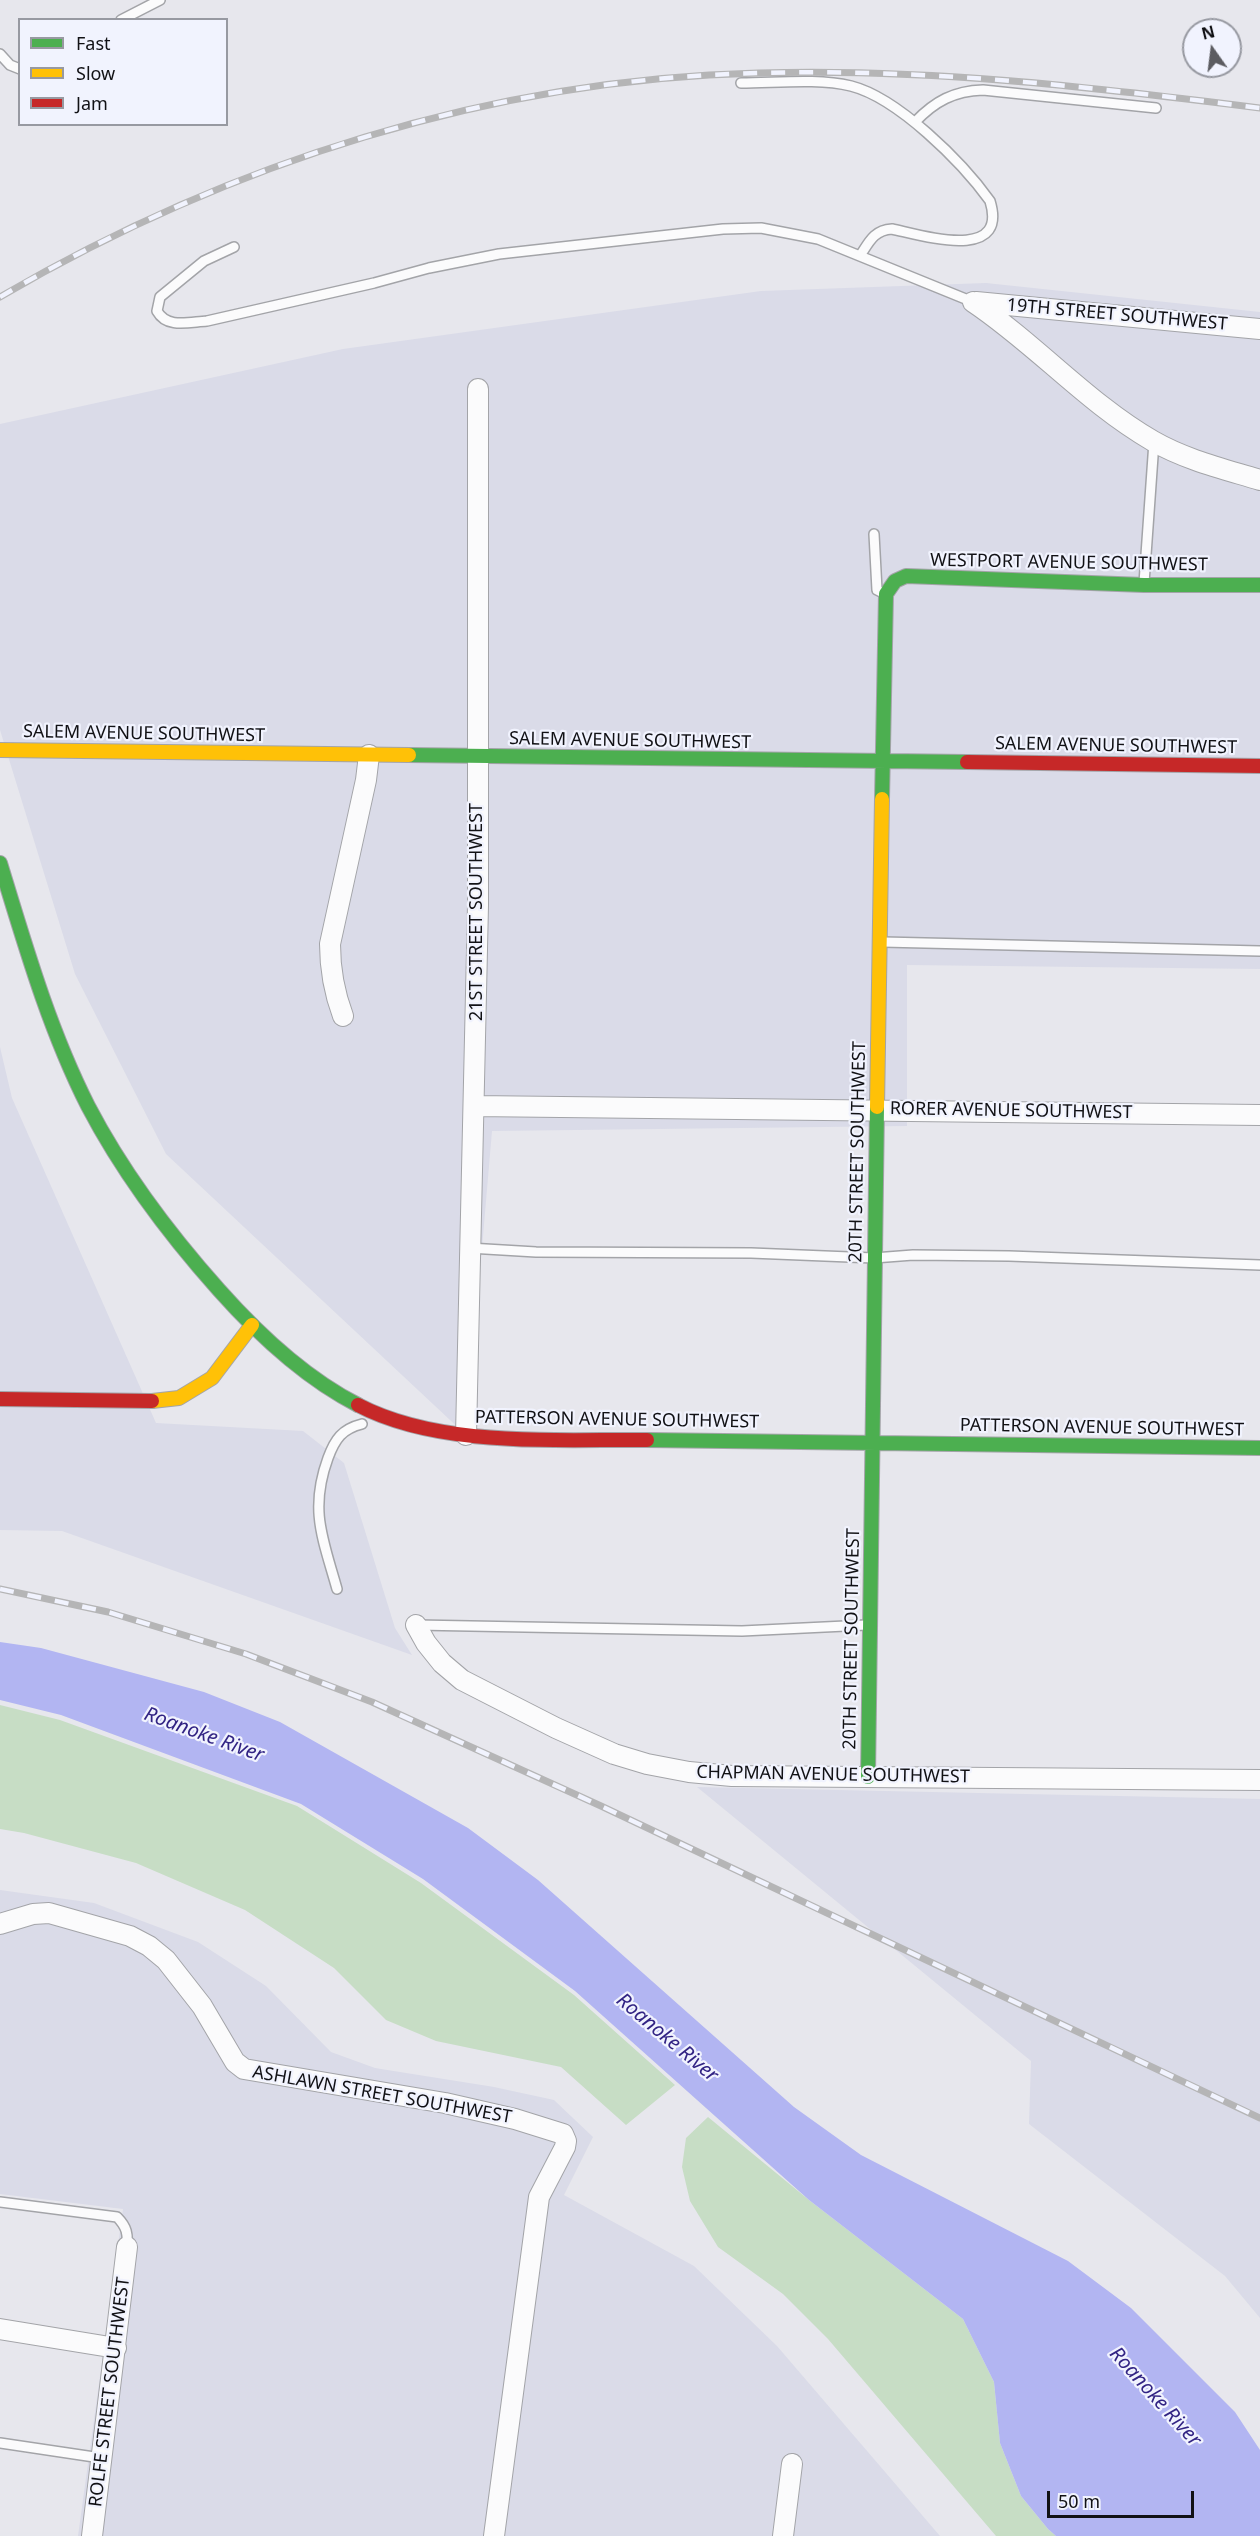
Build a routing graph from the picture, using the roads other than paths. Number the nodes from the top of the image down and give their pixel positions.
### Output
1 (160, 0) edge
2 (125, 18) edge
3 (0, 54) edge
4 (18, 68) edge
5 (741, 82) dead end
6 (1156, 108) dead end
7 (915, 122) junction
8 (234, 247) dead end
9 (860, 256) junction
10 (973, 302) junction
11 (1260, 329) edge
12 (478, 389) dead end
13 (1154, 442) junction
14 (1260, 480) edge
15 (874, 534) dead end
16 (1144, 585) junction
17 (1260, 585) edge
18 (886, 594) junction
19 (0, 750) edge
20 (369, 755) junction
21 (477, 757) junction
22 (883, 762) junction
23 (1260, 766) edge
24 (0, 863) edge
25 (880, 941) junction
26 (1260, 951) edge
27 (343, 1016) dead end
28 (474, 1106) junction
29 (878, 1109) junction
30 (1260, 1115) edge
31 (469, 1248) junction
32 (874, 1258) junction
33 (1260, 1265) edge
34 (252, 1325) junction
35 (0, 1399) edge
36 (365, 1418) junction
37 (466, 1435) junction
38 (871, 1443) junction
39 (1260, 1448) edge
40 (337, 1589) dead end
41 (416, 1625) joint
42 (870, 1625) junction
43 (868, 1777) junction
44 (1260, 1780) edge
45 (0, 1924) edge
46 (0, 2202) edge
47 (127, 2247) joint
48 (0, 2330) edge
49 (116, 2348) junction
50 (0, 2443) edge
51 (101, 2458) junction
52 (792, 2464) dead end
53 (92, 2536) edge
54 (494, 2536) edge
55 (783, 2536) edge

1 - 2 lane
3 - 4 lane
5 - 7 lane
6 - 7 lane
7 - 9 lane
8 - 9 lane
9 - 10 lane
10 - 11 street, 19TH STREET SOUTHWEST
10 - 13 street
12 - 21 street, 21ST STREET SOUTHWEST
13 - 14 street
13 - 16 lane
15 - 18 lane, 20TH STREET SOUTHWEST
16 - 17 street, WESTPORT AVENUE SOUTHWEST
16 - 18 street, WESTPORT AVENUE SOUTHWEST
18 - 22 street, 20TH STREET SOUTHWEST
19 - 20 street, SALEM AVENUE SOUTHWEST
20 - 21 street, SALEM AVENUE SOUTHWEST
20 - 27 street
21 - 22 street, SALEM AVENUE SOUTHWEST
21 - 28 street, 21ST STREET SOUTHWEST
22 - 23 street, SALEM AVENUE SOUTHWEST
22 - 25 street, 20TH STREET SOUTHWEST
24 - 34 street, PATTERSON AVENUE SOUTHWEST
25 - 26 lane
25 - 29 street, 20TH STREET SOUTHWEST
28 - 29 street, RORER AVENUE SOUTHWEST
28 - 31 street, 21ST STREET SOUTHWEST
29 - 30 street, RORER AVENUE SOUTHWEST
29 - 32 street, 20TH STREET SOUTHWEST
31 - 32 lane
31 - 37 street, 21ST STREET SOUTHWEST
32 - 33 lane
32 - 38 street, 20TH STREET SOUTHWEST
34 - 35 street
34 - 36 street, PATTERSON AVENUE SOUTHWEST
36 - 37 street, PATTERSON AVENUE SOUTHWEST
36 - 40 lane
37 - 38 street, PATTERSON AVENUE SOUTHWEST
38 - 39 street, PATTERSON AVENUE SOUTHWEST
38 - 42 street, 20TH STREET SOUTHWEST
41 - 42 lane
41 - 43 street, CHAPMAN AVENUE SOUTHWEST
42 - 43 street, 20TH STREET SOUTHWEST
43 - 44 street, CHAPMAN AVENUE SOUTHWEST
45 - 54 street, ASHLAWN STREET SOUTHWEST
46 - 47 lane
47 - 49 street, ROLFE STREET SOUTHWEST
48 - 49 street
49 - 51 street, ROLFE STREET SOUTHWEST
50 - 51 lane
51 - 53 street, ROLFE STREET SOUTHWEST
52 - 55 street

